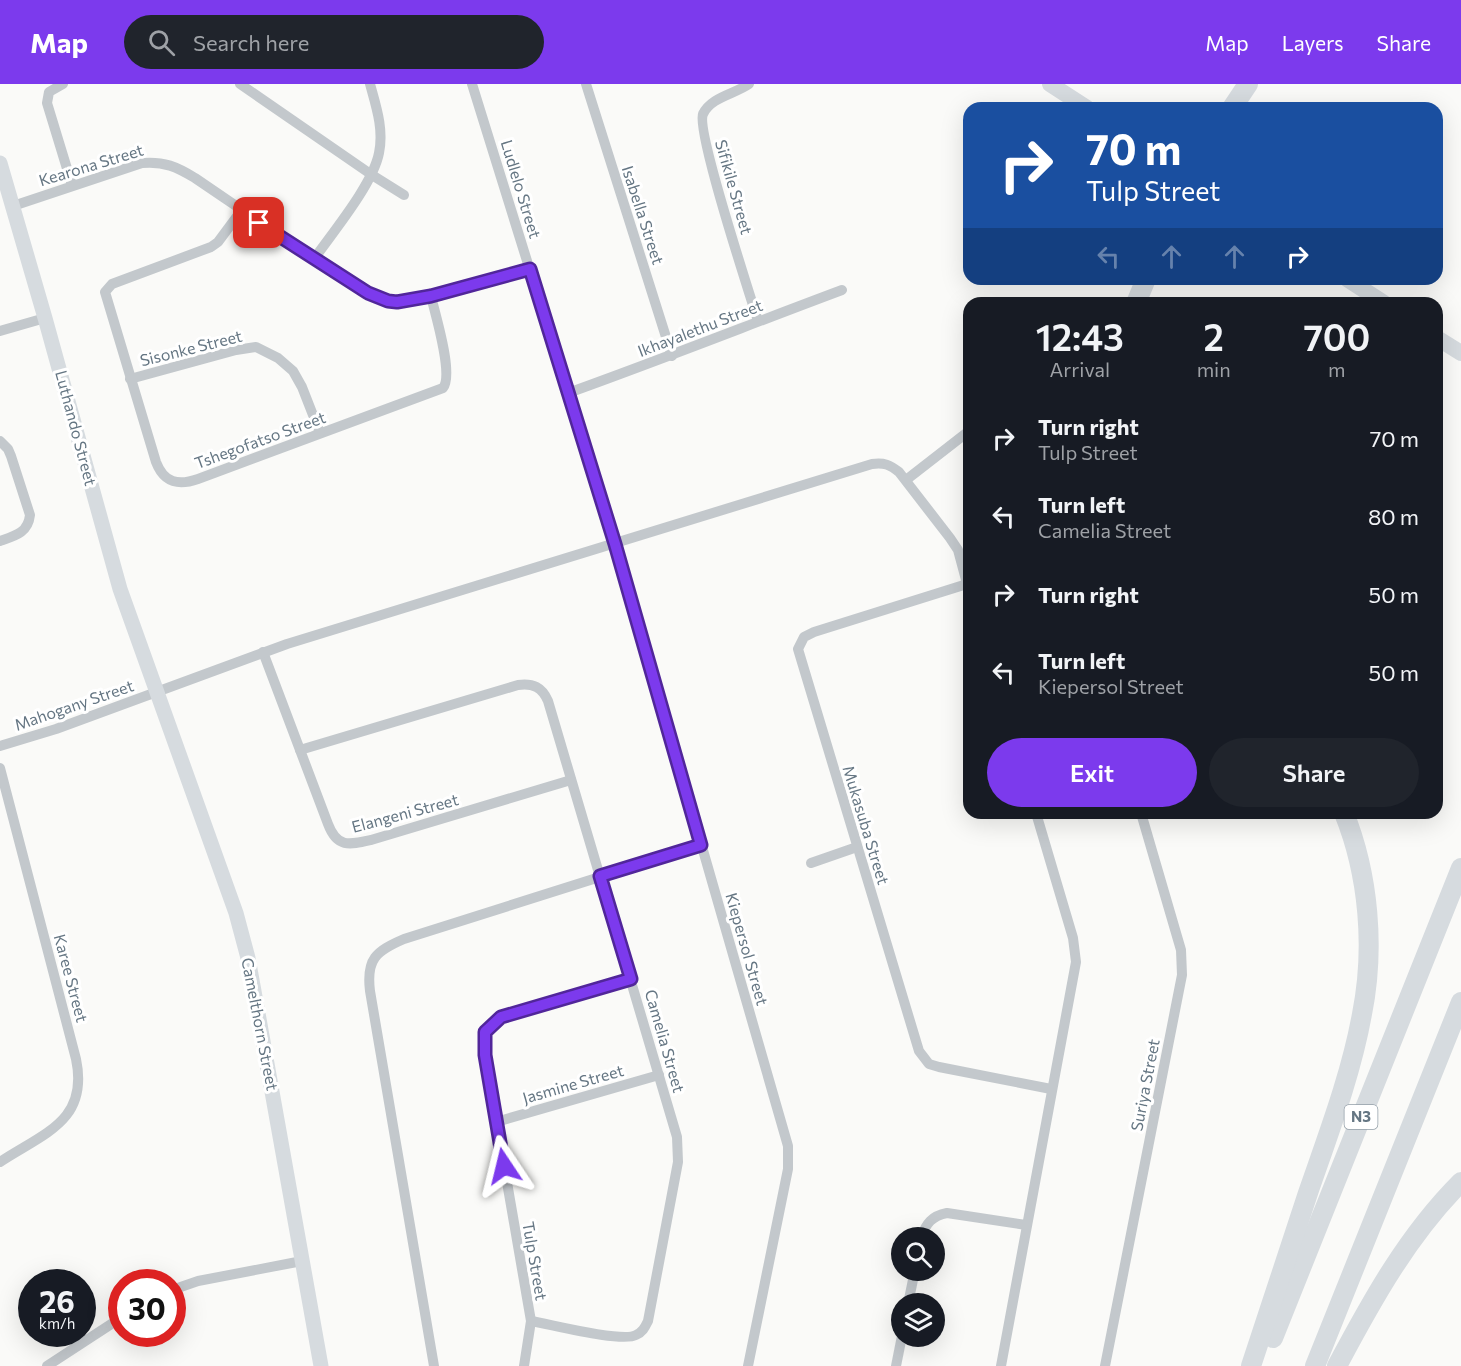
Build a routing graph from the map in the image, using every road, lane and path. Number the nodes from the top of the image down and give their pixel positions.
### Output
1 (63, 84) edge
2 (240, 84) edge
3 (370, 84) edge
4 (472, 84) edge
5 (586, 84) edge
6 (749, 84) edge
7 (1050, 84) edge
8 (1248, 84) edge
9 (1078, 102) edge
10 (1236, 102) edge
11 (0, 163) edge
12 (372, 175) junction
13 (72, 185) junction
14 (404, 195) dead end
15 (13, 206) junction
16 (241, 211) junction
17 (314, 260) junction
18 (530, 269) junction
19 (1356, 285) edge
20 (842, 290) dead end
21 (431, 296) junction
22 (1375, 297) edge
23 (45, 318) junction
24 (758, 321) junction
25 (0, 330) edge
26 (1443, 342) edge
27 (1461, 353) edge
28 (672, 356) junction
29 (130, 379) junction
30 (568, 393) junction
31 (320, 434) junction
32 (963, 436) edge
33 (0, 441) edge
34 (906, 480) junction
35 (0, 541) edge
36 (615, 544) junction
37 (963, 568) edge
38 (963, 588) edge
39 (263, 652) junction
40 (158, 692) junction
41 (0, 746) edge
42 (300, 750) junction
43 (0, 768) edge
44 (572, 780) junction
45 (1038, 819) edge
46 (1143, 819) edge
47 (1346, 819) edge
48 (701, 845) junction
49 (857, 847) junction
50 (811, 863) dead end
51 (1461, 868) edge
52 (600, 876) junction
53 (631, 979) junction
54 (1461, 1002) edge
55 (659, 1075) junction
56 (1051, 1089) junction
57 (496, 1122) junction
58 (0, 1162) edge
59 (1461, 1182) edge
60 (1026, 1225) junction
61 (924, 1227) edge
62 (302, 1261) junction
63 (186, 1285) edge
64 (531, 1321) junction
65 (108, 1327) edge
66 (900, 1347) edge
67 (53, 1364) edge
68 (321, 1366) edge
69 (434, 1366) edge
70 (524, 1366) edge
71 (748, 1366) edge
72 (896, 1366) edge
73 (1001, 1366) edge
74 (1105, 1366) edge
75 (1251, 1366) edge
76 (1262, 1366) edge
77 (1315, 1366) edge
78 (1337, 1366) edge

1 - 13 street
2 - 12 street
3 - 12 street
4 - 18 street, Ludlelo Street
5 - 28 street, Isabella Street
6 - 24 street, Sifikile Street
7 - 9 main road
8 - 10 highway
11 - 15 street, Luthando Street
12 - 14 street
12 - 17 street
13 - 15 street, Kearona Street
13 - 16 street, Kearona Street
15 - 23 street, Luthando Street
16 - 17 street, Kearona Street
16 - 29 street, Tshegofatso Street
17 - 21 street, Kearona Street
18 - 21 street, Kearona Street
18 - 30 street, Ludlelo Street
19 - 22 main road
20 - 24 street, Ikhayalethu Street
21 - 31 street, Tshegofatso Street
23 - 25 street
23 - 40 street, Luthando Street
24 - 28 street, Ikhayalethu Street
26 - 27 main road
28 - 30 street, Ikhayalethu Street
29 - 31 street, Sisonke Street
29 - 31 street, Tshegofatso Street
30 - 36 street, Ludlelo Street
32 - 34 street
33 - 35 street
34 - 36 street, Mahogany Street
34 - 37 street, Mahogany Street
36 - 39 street, Mahogany Street
36 - 48 street, Kiepersol Street
38 - 49 street, Mukasuba Street
39 - 40 street, Mahogany Street
39 - 42 street, Elangeni Street
40 - 41 street, Mahogany Street
40 - 62 street, Camelthorn Street
42 - 44 street, Elangeni Street
42 - 44 street, Camelia Street
43 - 58 street, Karee Street
44 - 52 street, Camelia Street
45 - 56 street
46 - 74 street, Suriya Street
47 - 75 highway
48 - 52 street
48 - 71 street, Kiepersol Street
49 - 50 street
49 - 56 street, Mukasuba Street
51 - 76 highway, N3
52 - 53 street, Camelia Street
52 - 69 street
53 - 55 street, Camelia Street
53 - 57 street, Tulp Street
54 - 77 highway
55 - 57 street, Jasmine Street
55 - 64 street, Camelia Street
56 - 60 street
57 - 64 street, Tulp Street
59 - 78 highway
60 - 61 street
60 - 73 street
62 - 63 street
62 - 68 street, Camelthorn Street
64 - 70 street, Tulp Street
65 - 67 street
66 - 72 street

